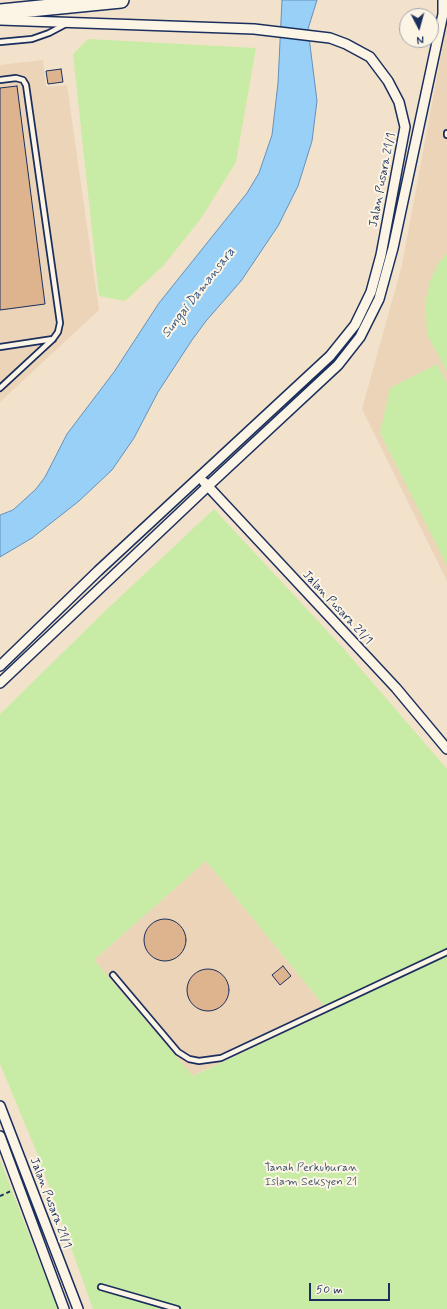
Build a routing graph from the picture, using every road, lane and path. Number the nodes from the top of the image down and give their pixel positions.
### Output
1 (121, 0) edge
2 (444, 0) edge
3 (0, 12) edge
4 (0, 20) edge
5 (71, 22) junction
6 (0, 42) edge
7 (0, 80) edge
8 (53, 339) junction
9 (0, 347) edge
10 (0, 388) edge
11 (200, 478) junction
12 (208, 486) junction
13 (0, 666) edge
14 (0, 683) edge
15 (447, 749) edge
16 (447, 952) edge
17 (114, 975) dead end
18 (0, 1106) edge
19 (0, 1136) edge
20 (100, 1287) dead end
21 (64, 1309) edge
22 (78, 1309) edge
23 (177, 1309) edge

1 - 3 main road
2 - 12 street, Jalan Pusara 21/1
4 - 5 street, Jalan Pusara 21/1
5 - 6 lane
5 - 11 street, Jalan Pusara 21/1
7 - 8 lane
8 - 9 lane
8 - 10 lane
11 - 12 street, Jalan Pusara 21/1
11 - 13 street, Jalan Pusara 21/1
12 - 14 street, Jalan Pusara 21/1
12 - 15 street, Jalan Pusara 21/1
16 - 17 lane
18 - 22 street, Jalan Pusara 21/1
19 - 21 street, Jalan Pusara 21/1
20 - 23 lane

